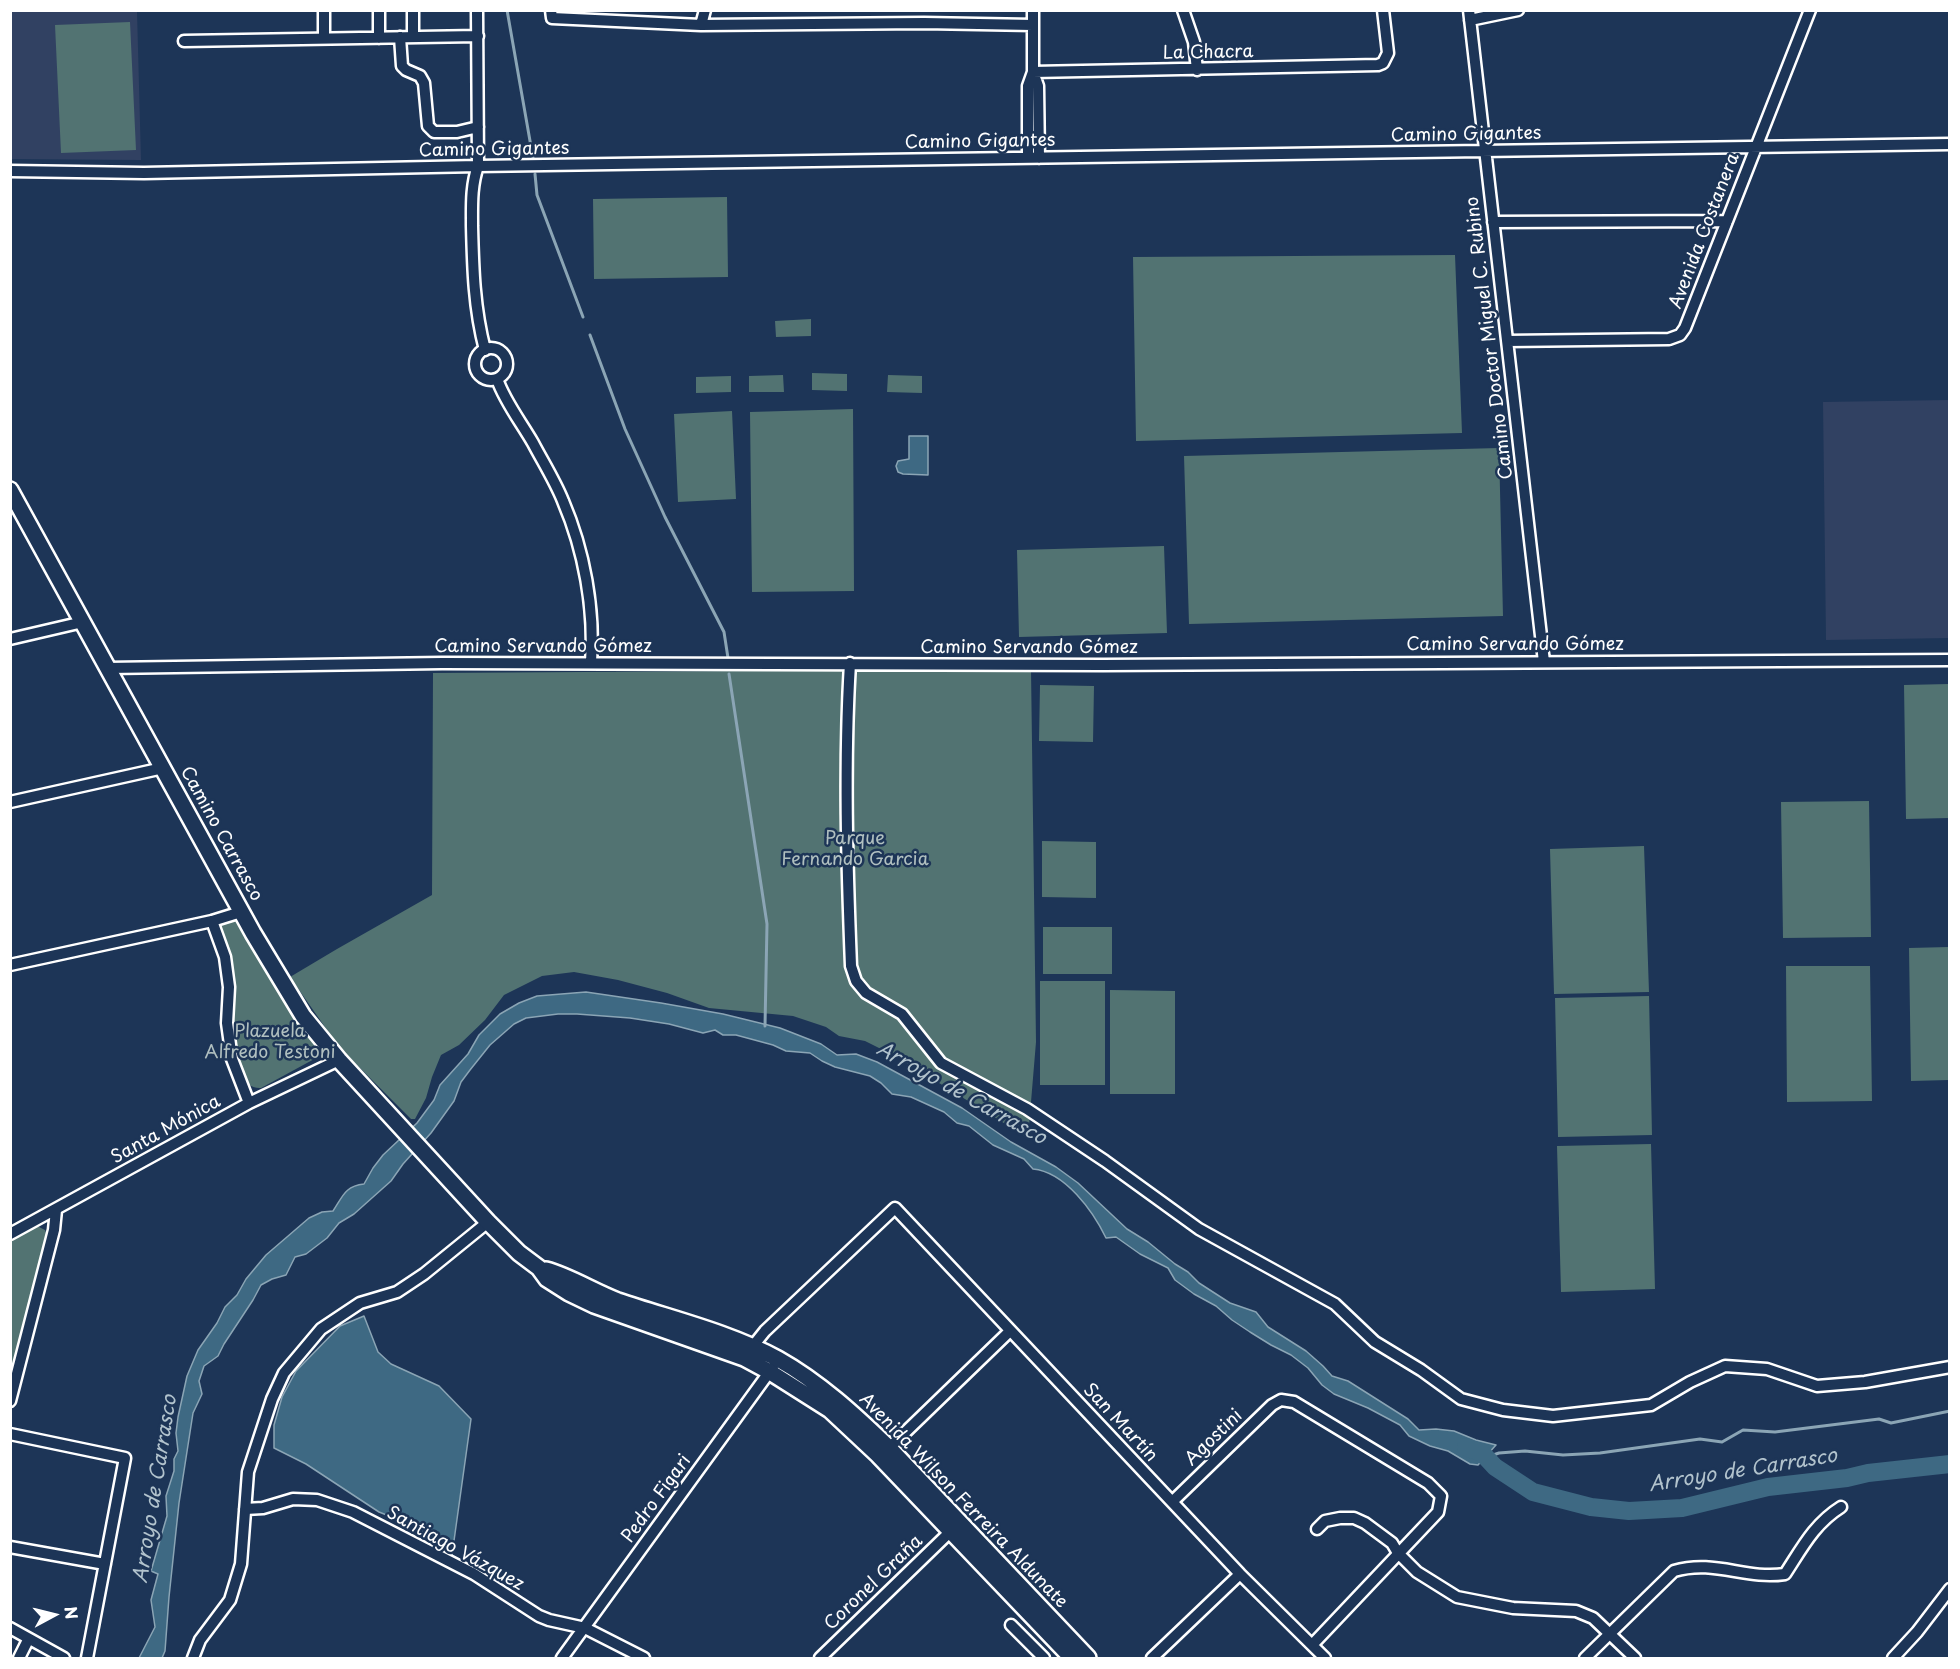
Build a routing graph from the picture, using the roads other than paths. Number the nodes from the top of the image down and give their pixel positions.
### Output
1 (324, 10) edge
2 (379, 10) edge
3 (413, 10) edge
4 (477, 10) edge
5 (705, 10) edge
6 (1033, 10) edge
7 (1183, 10) edge
8 (1383, 10) edge
9 (1518, 10) edge
10 (1810, 10) edge
11 (551, 14) edge
12 (1470, 15) edge
13 (701, 25) junction
14 (1033, 25) junction
15 (400, 36) junction
16 (413, 36) junction
17 (478, 36) junction
18 (324, 38) junction
19 (380, 38) junction
20 (184, 41) dead end
21 (1197, 70) junction
22 (1034, 72) junction
23 (478, 127) junction
24 (1950, 144) edge
25 (1756, 147) junction
26 (1484, 152) junction
27 (1034, 158) junction
28 (478, 166) junction
29 (10, 171) edge
30 (1727, 221) junction
31 (1493, 222) junction
32 (1507, 341) junction
33 (485, 350) junction
34 (497, 379) junction
35 (10, 490) edge
36 (83, 622) junction
37 (10, 639) edge
38 (1950, 660) edge
39 (1544, 662) junction
40 (591, 663) junction
41 (850, 663) junction
42 (108, 668) junction
43 (163, 768) junction
44 (10, 802) edge
45 (241, 912) junction
46 (212, 921) junction
47 (10, 964) edge
48 (339, 1060) junction
49 (249, 1103) junction
50 (438, 1168) joint
51 (56, 1210) junction
52 (488, 1222) junction
53 (10, 1234) edge
54 (1010, 1330) junction
55 (748, 1353) junction
56 (774, 1366) junction
57 (1950, 1366) edge
58 (12, 1386) edge
59 (10, 1401) edge
60 (10, 1434) edge
61 (889, 1448) junction
62 (1172, 1502) junction
63 (1841, 1507) dead end
64 (245, 1509) junction
65 (1317, 1528) dead end
66 (951, 1531) junction
67 (10, 1547) edge
68 (1398, 1553) junction
69 (105, 1564) junction
70 (1240, 1574) junction
71 (1950, 1589) edge
72 (1011, 1625) dead end
73 (10, 1628) edge
74 (585, 1628) junction
75 (1610, 1634) junction
76 (28, 1640) junction
77 (1312, 1644) junction
78 (19, 1659) edge
79 (64, 1659) edge
80 (87, 1659) edge
81 (193, 1659) edge
82 (562, 1659) edge
83 (644, 1659) edge
84 (819, 1659) edge
85 (1044, 1659) edge
86 (1072, 1659) edge
87 (1088, 1659) edge
88 (1152, 1659) edge
89 (1325, 1659) edge
90 (1585, 1659) edge
91 (1635, 1659) edge
92 (1893, 1659) edge

1 - 18 street
2 - 19 street
3 - 16 street
4 - 17 street
5 - 13 street
6 - 14 street
7 - 21 street
8 - 21 street, La Chacra
9 - 12 street
10 - 25 street, Avenida Costanera
11 - 13 street
12 - 26 street, Camino Doctor Miguel C. Rubino
13 - 14 street
14 - 22 street
15 - 16 street
15 - 19 street
15 - 23 street
16 - 17 street
17 - 23 street
18 - 19 street
18 - 20 street
21 - 22 street, La Chacra
22 - 27 street
23 - 28 street
24 - 25 street, Camino Gigantes
25 - 26 street, Camino Gigantes
25 - 30 street, Avenida Costanera
26 - 27 street, Camino Gigantes
26 - 31 street, Camino Doctor Miguel C. Rubino
27 - 28 street, Camino Gigantes
28 - 29 street, Camino Gigantes
28 - 33 street
30 - 31 street
30 - 32 street, Avenida Costanera
31 - 32 street, Camino Doctor Miguel C. Rubino
32 - 39 street, Camino Doctor Miguel C. Rubino
33 - 34 street
33 - 34 street
34 - 40 street
35 - 36 main road, Camino Carrasco
36 - 37 street
36 - 42 main road, Camino Carrasco
38 - 39 street, Camino Servando Gómez
39 - 41 street, Camino Servando Gómez
40 - 41 street, Camino Servando Gómez
40 - 42 street, Camino Servando Gómez
41 - 57 street
42 - 43 main road, Camino Carrasco
43 - 44 street
43 - 45 main road, Camino Carrasco
45 - 46 street
45 - 48 main road, Camino Carrasco
46 - 47 street
46 - 49 street
48 - 49 street, Santa Mónica
48 - 50 main road, Camino Carrasco
49 - 51 street, Santa Mónica
50 - 52 main road, Avenida Wilson Ferreira Aldunate
51 - 53 street, Santa Mónica
51 - 58 street
52 - 55 main road, Avenida Wilson Ferreira Aldunate
52 - 64 street
54 - 55 street, San Martín
54 - 61 street
54 - 62 street, San Martín
55 - 56 main road, Avenida Wilson Ferreira Aldunate
56 - 61 main road, Avenida Wilson Ferreira Aldunate
56 - 66 main road, Avenida Wilson Ferreira Aldunate
56 - 74 street, Pedro Figari
58 - 59 street
60 - 69 street
61 - 87 main road, Avenida Wilson Ferreira Aldunate
62 - 68 street, Agostini
62 - 70 street, San Martín
63 - 75 street
64 - 74 street, Santiago Vázquez
64 - 81 street
65 - 68 street
66 - 84 street, Coronel Graña
66 - 86 main road, Avenida Wilson Ferreira Aldunate
67 - 69 street
68 - 75 street
68 - 77 street
69 - 80 street
70 - 77 street, San Martín
70 - 88 street
71 - 92 street
72 - 85 street
73 - 76 street
74 - 82 street, Pedro Figari
74 - 83 street, Santiago Vázquez
75 - 90 street
75 - 91 street
76 - 78 street
76 - 79 street
77 - 89 street, San Martín

